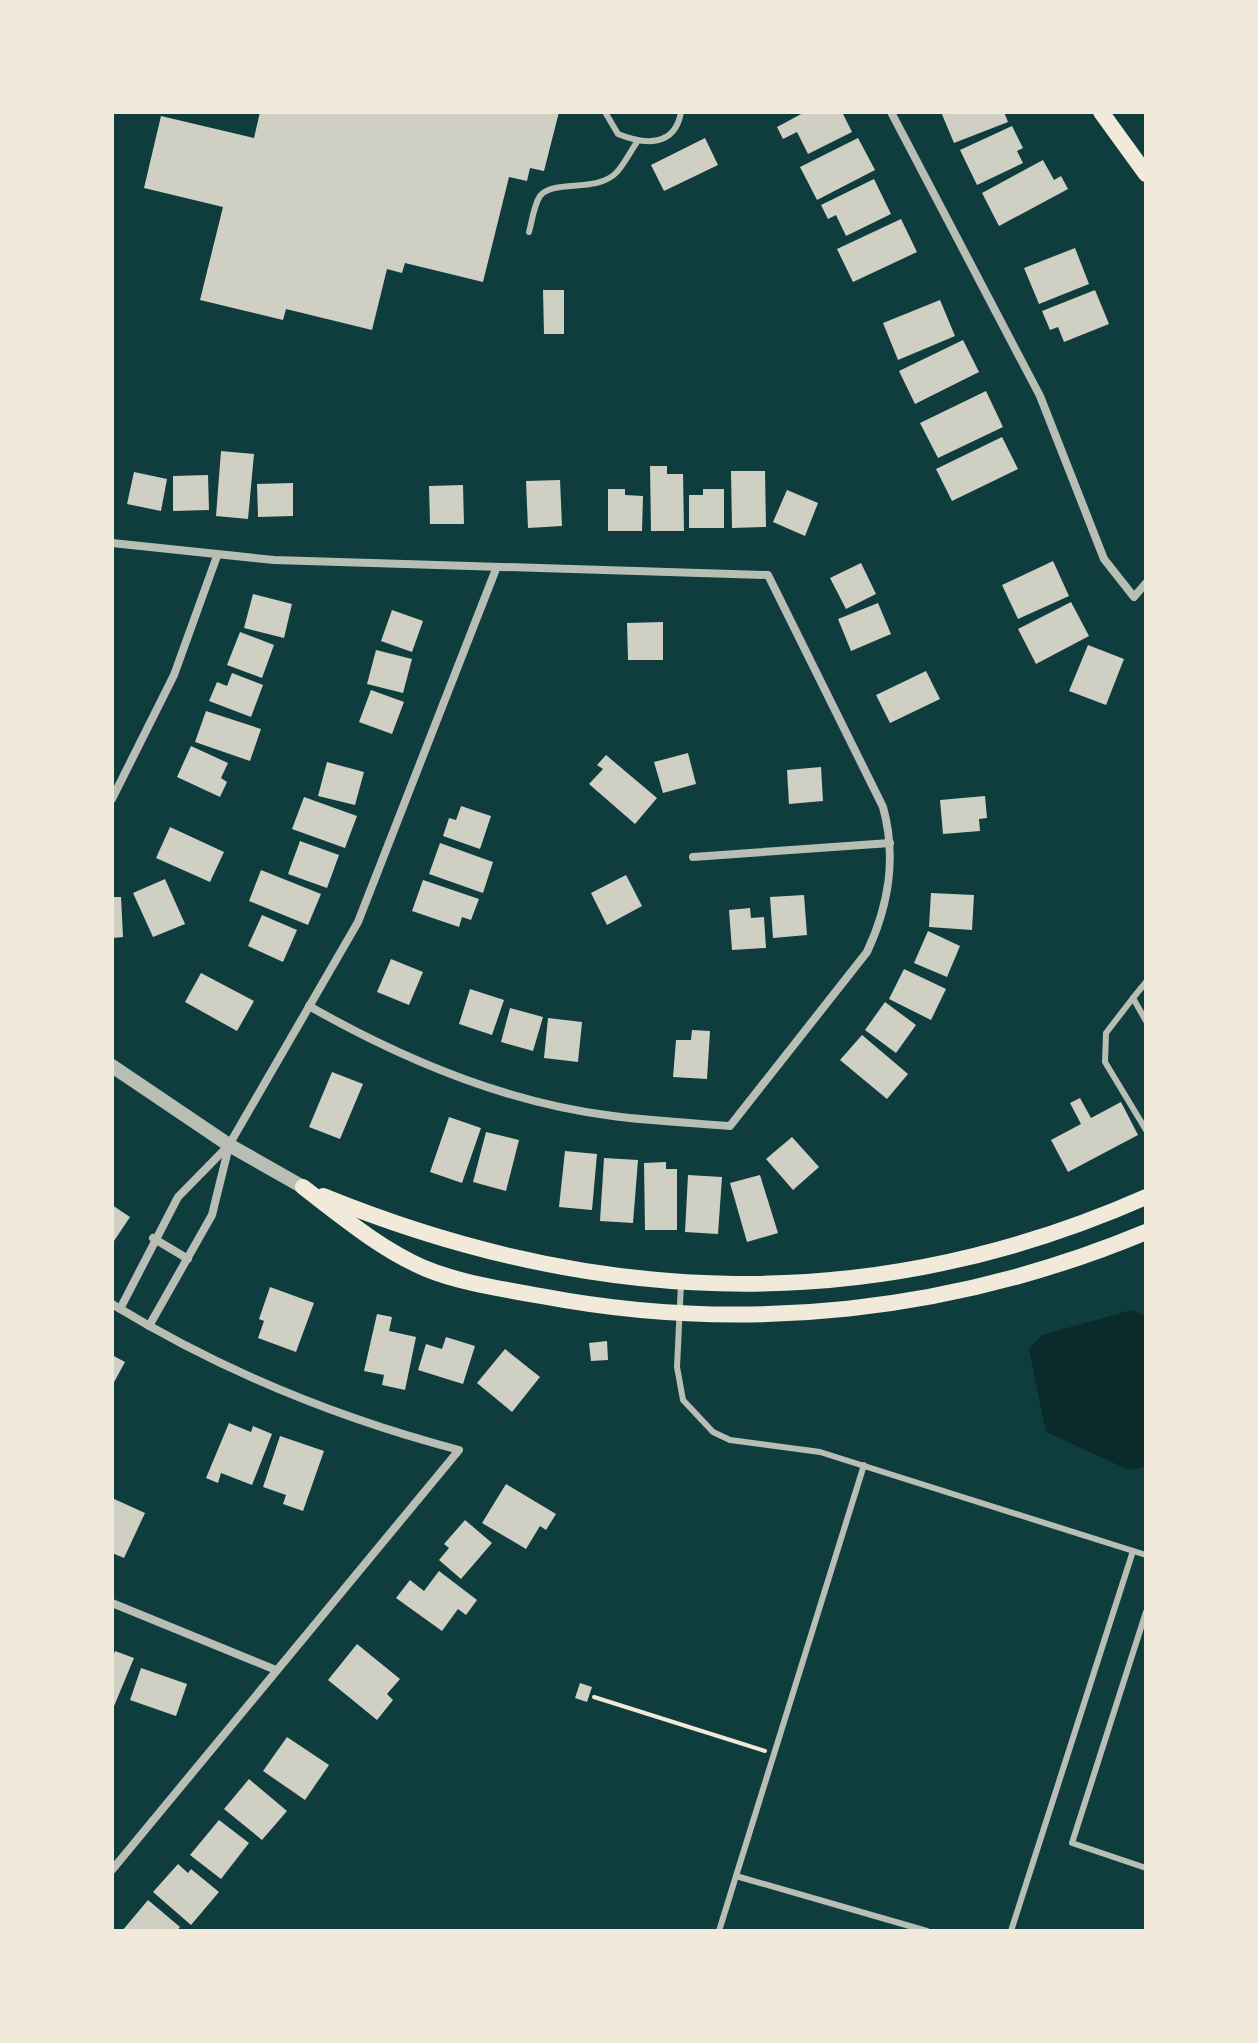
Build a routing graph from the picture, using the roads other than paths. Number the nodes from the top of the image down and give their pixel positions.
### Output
1 (605, 112) edge
2 (681, 112) edge
3 (891, 112) edge
4 (1101, 112) edge
5 (637, 142) junction
6 (1146, 174) edge
7 (529, 232) dead end
8 (112, 543) edge
9 (217, 556) junction
10 (496, 569) junction
11 (1146, 583) edge
12 (112, 799) edge
13 (890, 843) junction
14 (693, 857) dead end
15 (1146, 982) edge
16 (1133, 998) junction
17 (309, 1006) junction
18 (1146, 1021) edge
19 (112, 1066) edge
20 (1146, 1130) edge
21 (229, 1145) junction
22 (303, 1187) junction
23 (1146, 1197) edge
24 (1146, 1232) edge
25 (153, 1238) junction
26 (188, 1259) junction
27 (681, 1283) junction
28 (116, 1306) edge
29 (679, 1314) junction
30 (149, 1326) junction
31 (864, 1465) junction
32 (1133, 1551) junction
33 (1146, 1555) edge
34 (112, 1603) edge
35 (1146, 1612) edge
36 (276, 1670) junction
37 (1146, 1868) edge
38 (112, 1870) edge
39 (736, 1876) junction
40 (719, 1931) edge
41 (927, 1931) edge
42 (1011, 1931) edge

1 - 5 lane
2 - 5 lane
3 - 11 street
4 - 6 main road
5 - 7 lane
8 - 9 street
9 - 10 street
9 - 12 street
10 - 13 street
10 - 17 street
13 - 14 street
13 - 17 street
15 - 16 lane
16 - 18 lane
16 - 20 lane
17 - 21 street
19 - 21 street
21 - 22 street
21 - 25 street
21 - 26 street
22 - 27 main road
22 - 29 main road
23 - 27 main road
24 - 29 main road
25 - 26 street
25 - 28 street
26 - 30 street
27 - 29 lane
28 - 30 street
29 - 31 lane
30 - 36 street
31 - 32 lane
31 - 39 lane
32 - 33 lane
32 - 42 lane
34 - 36 street
35 - 37 lane
36 - 38 street
39 - 40 lane
39 - 41 lane

